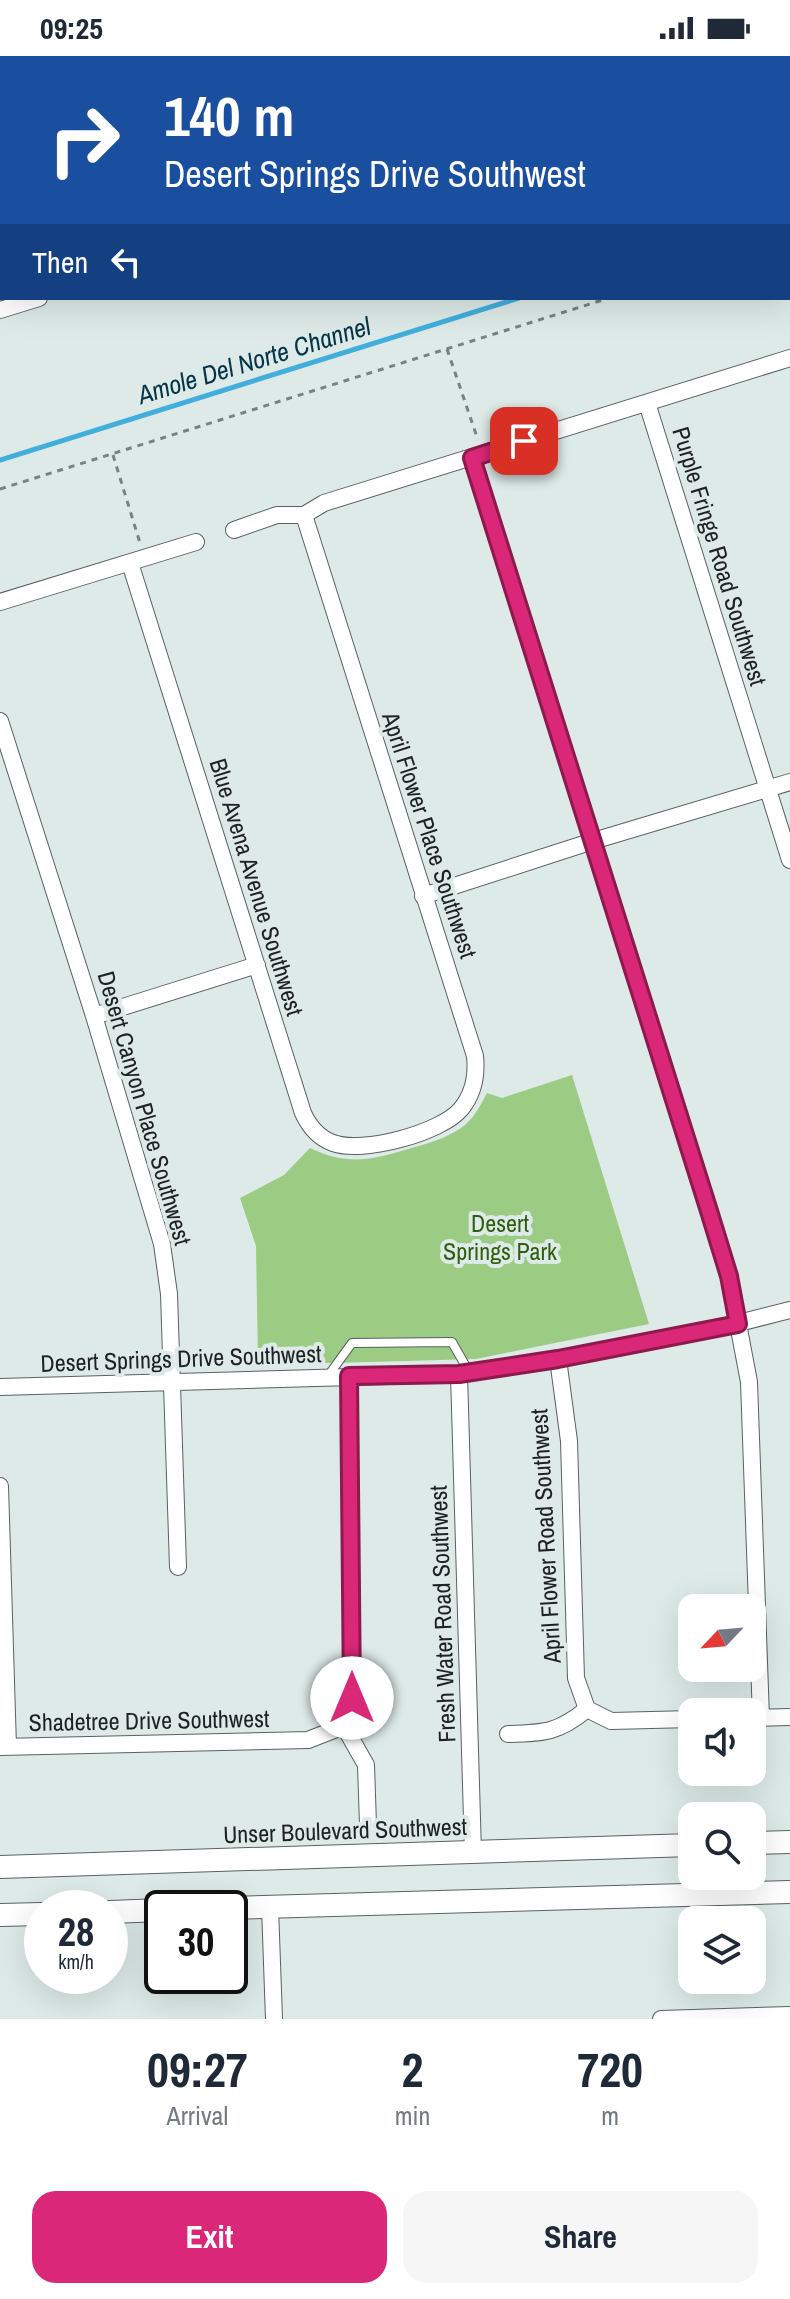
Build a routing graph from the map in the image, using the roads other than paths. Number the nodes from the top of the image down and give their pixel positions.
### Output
1 (32, 300) edge
2 (0, 310) edge
3 (790, 358) edge
4 (647, 403) junction
5 (477, 456) junction
6 (304, 515) junction
7 (234, 530) dead end
8 (196, 542) dead end
9 (138, 560) junction
10 (0, 602) edge
11 (0, 721) edge
12 (790, 782) edge
13 (766, 790) junction
14 (593, 841) junction
15 (790, 860) edge
16 (423, 896) junction
17 (257, 965) junction
18 (94, 1016) junction
19 (406, 1137) joint
20 (790, 1310) edge
21 (738, 1324) junction
22 (558, 1359) junction
23 (464, 1373) junction
24 (349, 1376) junction
25 (327, 1377) junction
26 (171, 1383) junction
27 (0, 1387) edge
28 (0, 1486) edge
29 (178, 1567) dead end
30 (756, 1698) edge
31 (587, 1709) junction
32 (790, 1717) edge
33 (766, 1718) edge
34 (678, 1719) edge
35 (344, 1726) junction
36 (508, 1734) dead end
37 (4, 1747) edge
38 (368, 1825) dead end
39 (790, 1842) edge
40 (766, 1843) edge
41 (678, 1846) edge
42 (473, 1853) junction
43 (0, 1867) edge
44 (790, 1892) edge
45 (270, 1907) junction
46 (248, 1908) edge
47 (24, 1914) edge
48 (0, 1915) edge
49 (790, 2015) edge
50 (762, 2017) edge
51 (274, 2019) edge
52 (661, 2019) edge

1 - 2 street
3 - 4 street
4 - 5 street
4 - 13 street, Purple Fringe Road Southwest
5 - 6 street
5 - 14 street
6 - 7 street
6 - 16 street, April Flower Place Southwest
8 - 9 street
9 - 10 street
9 - 17 street, Blue Avena Avenue Southwest
11 - 18 street, Desert Canyon Place Southwest
12 - 13 street
13 - 14 street
13 - 15 street, Purple Fringe Road Southwest
14 - 16 street
14 - 21 street
16 - 19 street, April Flower Place Southwest
17 - 18 street
17 - 19 street, Blue Avena Avenue Southwest
18 - 26 street, Desert Canyon Place Southwest
20 - 21 street, Desert Springs Drive Southwest
21 - 22 street, Desert Springs Drive Southwest
21 - 30 street
22 - 23 street, Desert Springs Drive Southwest
22 - 31 street, April Flower Road Southwest
23 - 24 street, Desert Springs Drive Southwest
23 - 25 lane
23 - 42 street, Fresh Water Road Southwest
24 - 25 street, Desert Springs Drive Southwest
24 - 35 street
25 - 26 street, Desert Springs Drive Southwest
26 - 27 street, Desert Springs Drive Southwest
26 - 29 street, Desert Canyon Place Southwest
28 - 37 street
31 - 34 street
31 - 36 street
32 - 33 street
35 - 37 street, Shadetree Drive Southwest
35 - 38 street
39 - 40 main road
41 - 42 main road, Unser Boulevard Southwest
42 - 43 main road, Unser Boulevard Southwest
44 - 45 main road
45 - 46 main road
45 - 51 street
47 - 48 main road
49 - 50 street
50 - 52 street

